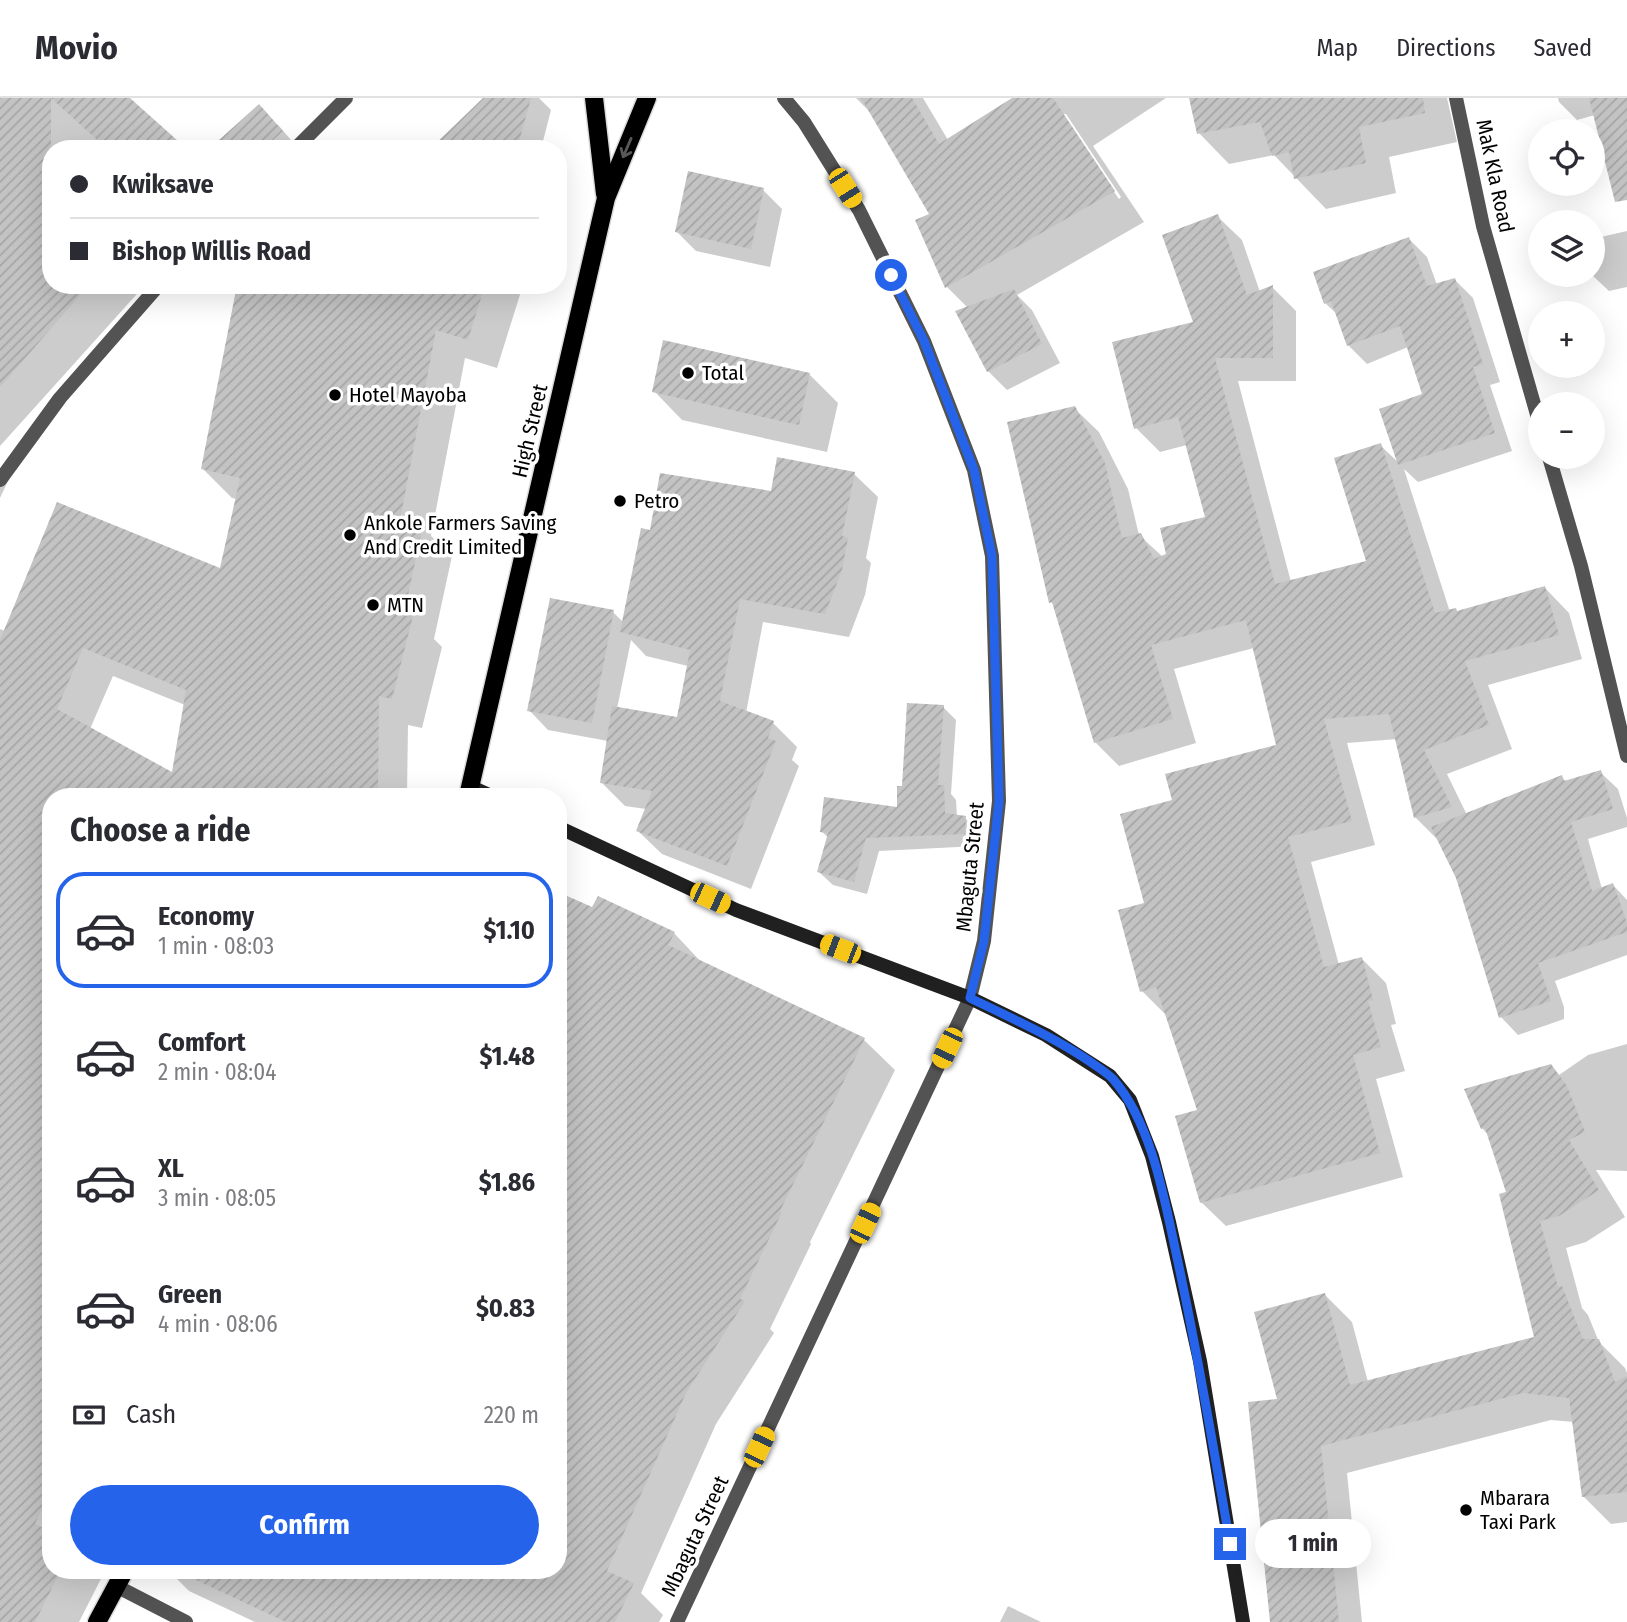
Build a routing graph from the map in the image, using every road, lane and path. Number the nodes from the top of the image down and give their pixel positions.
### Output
1 (346, 98) edge
2 (594, 98) edge
3 (648, 98) edge
4 (784, 98) edge
5 (1457, 98) edge
6 (304, 140) edge
7 (606, 198) junction
8 (151, 294) edge
9 (1531, 392) edge
10 (1553, 469) edge
11 (0, 480) edge
12 (1627, 756) edge
13 (471, 788) edge
14 (567, 831) edge
15 (970, 998) junction
16 (119, 1579) edge
17 (122, 1579) edge
18 (97, 1622) edge
19 (186, 1622) edge
20 (677, 1622) edge
21 (1243, 1622) edge

1 - 6 street
2 - 7 main road, High Street
3 -> 7 main road, High Street
4 - 15 street, Mbaguta Street
5 - 9 street, Mak Kla Road
7 - 13 main road, High Street
8 - 11 street
10 - 12 street
14 - 15 main road
15 - 20 street, Mbaguta Street
15 - 21 main road
16 - 18 main road
17 - 19 street

